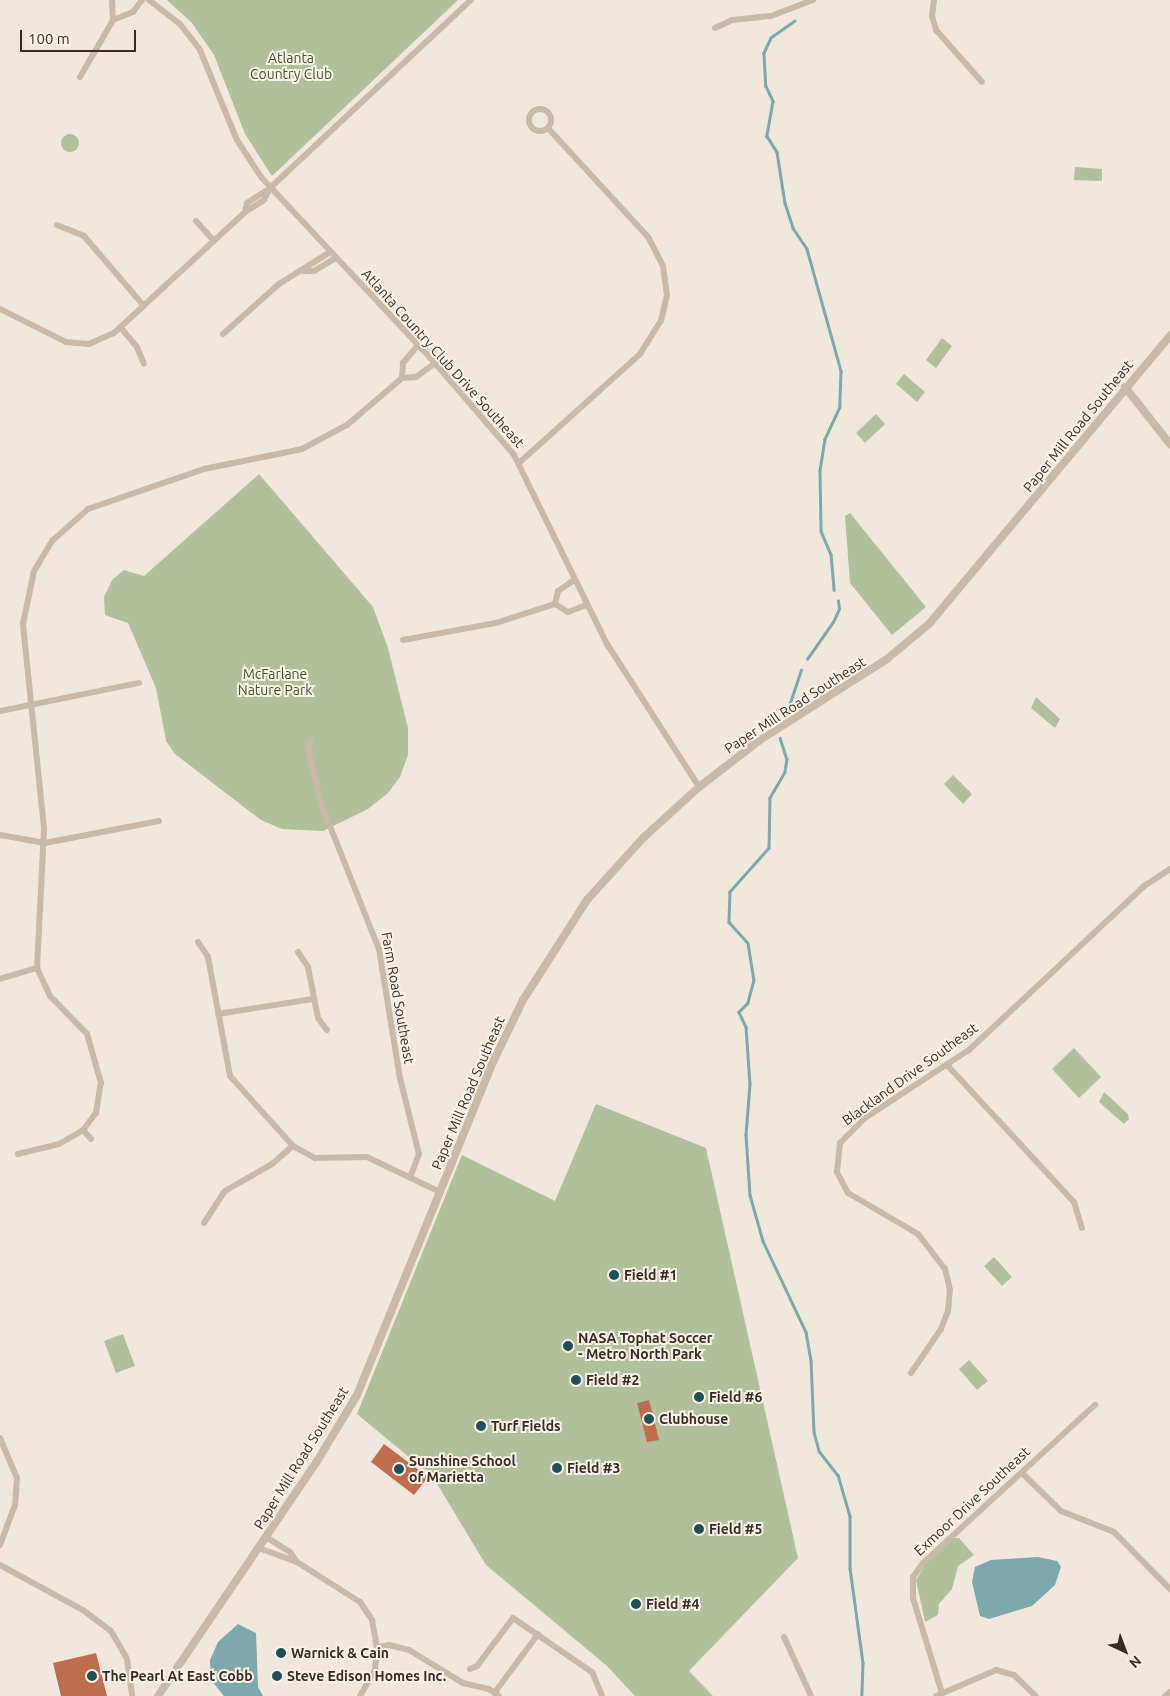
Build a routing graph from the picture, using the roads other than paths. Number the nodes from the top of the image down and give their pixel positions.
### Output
1 (112, 0) edge
2 (142, 0) edge
3 (149, 0) edge
4 (471, 0) edge
5 (813, 0) edge
6 (934, 0) edge
7 (113, 20) junction
8 (715, 28) dead end
9 (80, 77) dead end
10 (982, 82) dead end
11 (548, 128) dead end
12 (270, 188) junction
13 (196, 221) dead end
14 (58, 225) dead end
15 (214, 240) junction
16 (330, 252) junction
17 (336, 258) junction
18 (304, 271) junction
19 (144, 306) junction
20 (0, 308) edge
21 (121, 328) junction
22 (223, 334) dead end
23 (1170, 336) edge
24 (418, 346) junction
25 (144, 364) dead end
26 (435, 364) junction
27 (402, 378) junction
28 (1125, 387) junction
29 (1170, 444) edge
30 (520, 463) junction
31 (574, 580) junction
32 (555, 604) junction
33 (586, 605) junction
34 (403, 640) dead end
35 (139, 683) dead end
36 (32, 704) junction
37 (0, 712) edge
38 (311, 740) dead end
39 (698, 787) junction
40 (159, 821) dead end
41 (0, 835) edge
42 (45, 843) junction
43 (1170, 869) edge
44 (198, 942) dead end
45 (298, 952) dead end
46 (37, 968) junction
47 (0, 979) edge
48 (313, 999) junction
49 (218, 1014) junction
50 (327, 1030) dead end
51 (947, 1065) junction
52 (83, 1130) junction
53 (91, 1139) dead end
54 (293, 1146) junction
55 (18, 1154) dead end
56 (410, 1178) junction
57 (440, 1192) junction
58 (204, 1223) dead end
59 (1082, 1228) dead end
60 (911, 1373) dead end
61 (1095, 1405) dead end
62 (0, 1438) edge
63 (1022, 1473) junction
64 (266, 1537) junction
65 (0, 1545) edge
66 (259, 1548) junction
67 (297, 1562) junction
68 (0, 1565) edge
69 (1170, 1589) edge
70 (538, 1634) junction
71 (784, 1637) dead end
72 (377, 1647) junction
73 (470, 1669) dead end
74 (1170, 1692) edge
75 (133, 1694) edge
76 (497, 1694) edge
77 (939, 1694) edge
78 (158, 1696) edge
79 (360, 1696) edge
80 (602, 1696) edge
81 (811, 1696) edge
82 (1036, 1696) edge
83 (1165, 1696) edge

1 - 7 street
2 - 7 street
3 - 12 street, Atlanta Country Club Drive Southeast
4 - 12 street
5 - 8 street
6 - 10 street
7 - 9 street
11 - 30 street
12 - 15 street
12 - 16 street, Atlanta Country Club Drive Southeast
13 - 15 street
14 - 19 street
15 - 19 street
16 - 17 street, Atlanta Country Club Drive Southeast
16 - 18 street
17 - 18 street
17 - 24 street, Atlanta Country Club Drive Southeast
18 - 22 street
19 - 21 street
20 - 21 street
21 - 25 street
23 - 28 street, Paper Mill Road Southeast
24 - 26 street, Atlanta Country Club Drive Southeast
24 - 27 street
26 - 27 street
26 - 30 street, Atlanta Country Club Drive Southeast
27 - 36 street
28 - 29 street
28 - 39 street, Paper Mill Road Southeast
30 - 31 street, Atlanta Country Club Drive Southeast
31 - 32 street
31 - 33 street, Atlanta Country Club Drive Southeast
32 - 33 street
32 - 34 street
33 - 39 street, Atlanta Country Club Drive Southeast
35 - 36 street
36 - 37 street
36 - 42 street
38 - 56 street, Farm Road Southeast
39 - 57 street, Paper Mill Road Southeast
40 - 42 street
41 - 42 street
42 - 46 street
43 - 51 street, Blackland Drive Southeast
44 - 49 street
45 - 48 street
46 - 47 street
46 - 52 street
48 - 49 street
48 - 50 street
49 - 54 street
51 - 59 street
51 - 60 street, Blackland Drive Southeast
52 - 53 street
52 - 55 street
54 - 56 street
54 - 58 street
56 - 57 street
57 - 64 street, Paper Mill Road Southeast
61 - 63 street, Exmoor Drive Southeast
62 - 65 street
63 - 69 street
63 - 77 street, Exmoor Drive Southeast
64 - 66 street, Paper Mill Road Southeast
64 - 67 street
66 - 67 street
66 - 78 street, Paper Mill Road Southeast
67 - 72 street
68 - 75 street
70 - 73 street
70 - 76 street
70 - 80 street
71 - 81 street
72 - 76 street
72 - 79 street
74 - 83 street
77 - 82 street

